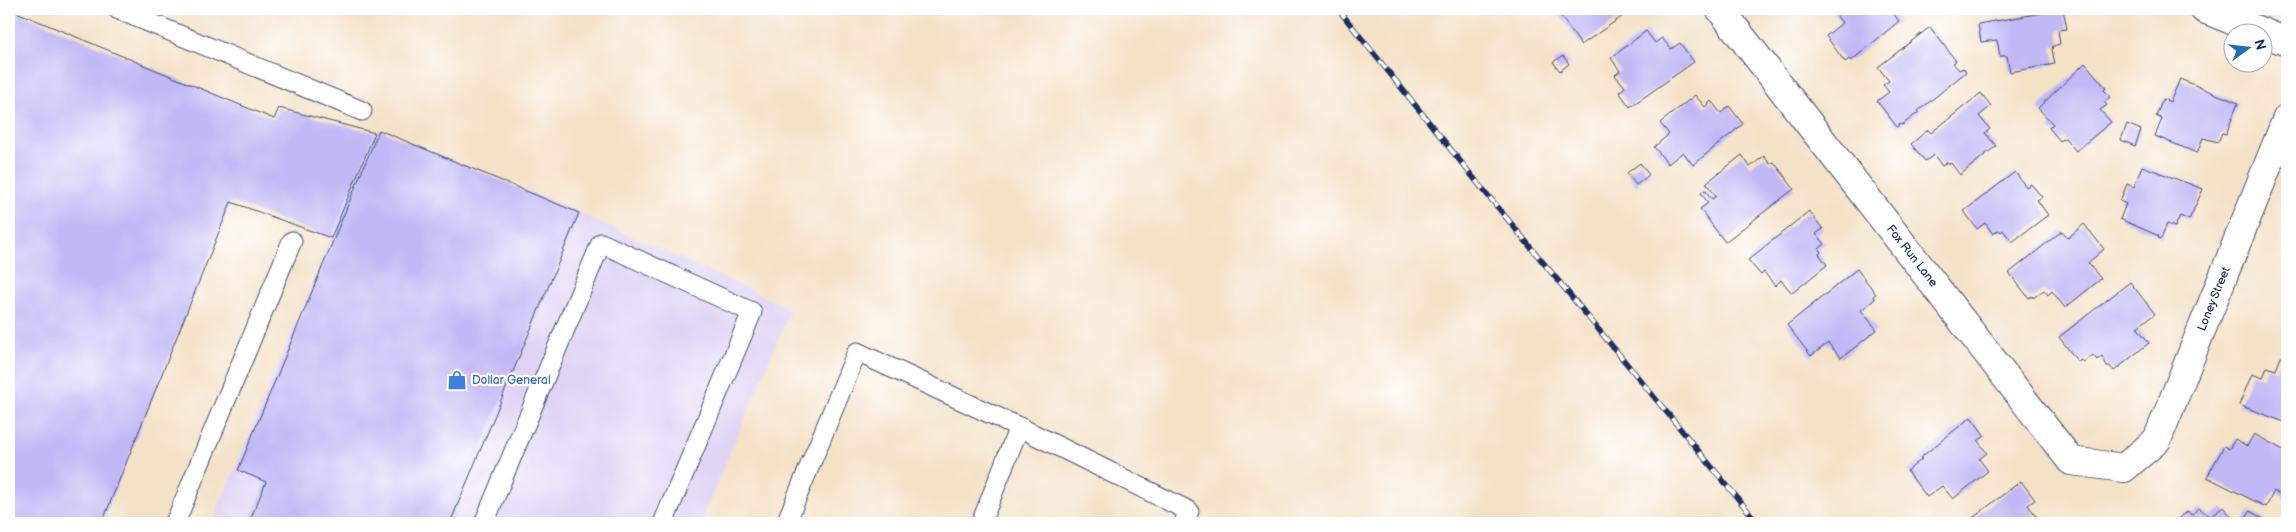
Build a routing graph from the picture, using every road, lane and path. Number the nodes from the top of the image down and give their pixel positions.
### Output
1 (117, 9) edge
2 (1720, 9) edge
3 (2204, 9) edge
4 (2287, 42) edge
5 (362, 111) dead end
6 (2287, 118) edge
7 (292, 241) dead end
8 (1019, 427) junction
9 (2124, 468) joint
10 (175, 523) edge
11 (484, 523) edge
12 (663, 523) edge
13 (786, 523) edge
14 (980, 523) edge
15 (1184, 523) edge

1 - 5 lane
2 - 9 street, Fox Run Lane
3 - 4 street
6 - 9 street, Loney Street
7 - 10 lane
8 - 13 lane
8 - 14 lane
8 - 15 lane
11 - 12 lane

